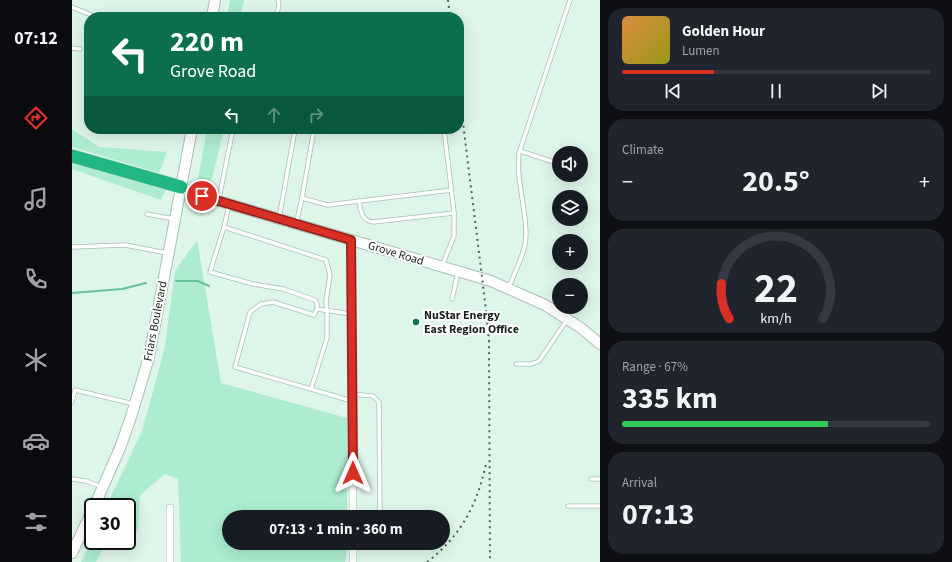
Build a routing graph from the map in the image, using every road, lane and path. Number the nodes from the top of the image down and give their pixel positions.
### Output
1 (215, 0) edge
2 (278, 0) edge
3 (570, 0) edge
4 (72, 7) edge
5 (84, 12) edge
6 (213, 12) edge
7 (277, 12) edge
8 (72, 48) edge
9 (80, 49) dead end
10 (191, 134) edge
11 (232, 134) edge
12 (294, 134) edge
13 (313, 134) edge
14 (445, 134) edge
15 (520, 151) junction
16 (72, 156) edge
17 (552, 161) edge
18 (181, 187) junction
19 (452, 190) junction
20 (302, 198) junction
21 (219, 200) junction
22 (359, 201) junction
23 (229, 204) junction
24 (454, 213) junction
25 (147, 214) dead end
26 (175, 219) junction
27 (279, 219) junction
28 (296, 224) junction
29 (224, 227) junction
30 (351, 240) junction
31 (72, 247) edge
32 (168, 253) junction
33 (442, 267) junction
34 (458, 272) junction
35 (509, 288) junction
36 (452, 299) dead end
37 (318, 309) junction
38 (327, 311) junction
39 (351, 314) junction
40 (568, 319) junction
41 (600, 344) edge
42 (516, 364) dead end
43 (311, 389) junction
44 (352, 397) junction
45 (72, 402) edge
46 (135, 404) junction
47 (72, 479) edge
48 (591, 479) dead end
49 (600, 479) edge
50 (103, 487) junction
51 (98, 498) edge
52 (568, 506) dead end
53 (600, 506) edge
54 (170, 508) dead end
55 (353, 510) edge
56 (380, 510) edge
57 (84, 527) edge
58 (353, 550) edge
59 (72, 553) edge
60 (170, 562) edge
61 (353, 562) edge

1 - 6 main road
2 - 7 lane
3 - 15 lane
4 - 5 lane
8 - 9 lane
10 - 18 main road, Friars Boulevard
11 - 21 lane
12 - 27 lane
13 - 20 lane
14 - 19 lane
15 - 17 lane
15 - 35 lane
16 - 18 highway
18 - 21 main road, Grove Road
18 - 26 main road, Friars Boulevard
19 - 22 lane
19 - 24 lane
20 - 22 lane
20 - 28 lane
21 - 23 main road, Grove Road
22 - 24 lane
23 - 27 main road, Grove Road
23 - 29 lane
24 - 33 lane
25 - 26 lane
26 - 32 main road, Friars Boulevard
27 - 28 main road, Grove Road
28 - 30 main road, Grove Road
29 - 37 lane
29 - 38 lane
30 - 33 main road, Grove Road
30 - 39 street
31 - 32 lane
32 - 46 main road, Friars Boulevard
33 - 34 main road, Grove Road
34 - 35 main road, Grove Road
34 - 36 lane
35 - 40 main road, Grove Road
37 - 38 lane
37 - 43 lane
38 - 39 lane
38 - 43 lane
39 - 44 street
40 - 41 main road, Grove Road
40 - 42 lane
43 - 44 lane
44 - 55 street
44 - 56 lane
45 - 46 lane
46 - 50 main road, Friars Boulevard
47 - 50 lane
48 - 49 lane
50 - 51 main road, Friars Boulevard
52 - 53 lane
54 - 60 street
57 - 59 main road, Friars Boulevard
58 - 61 street

